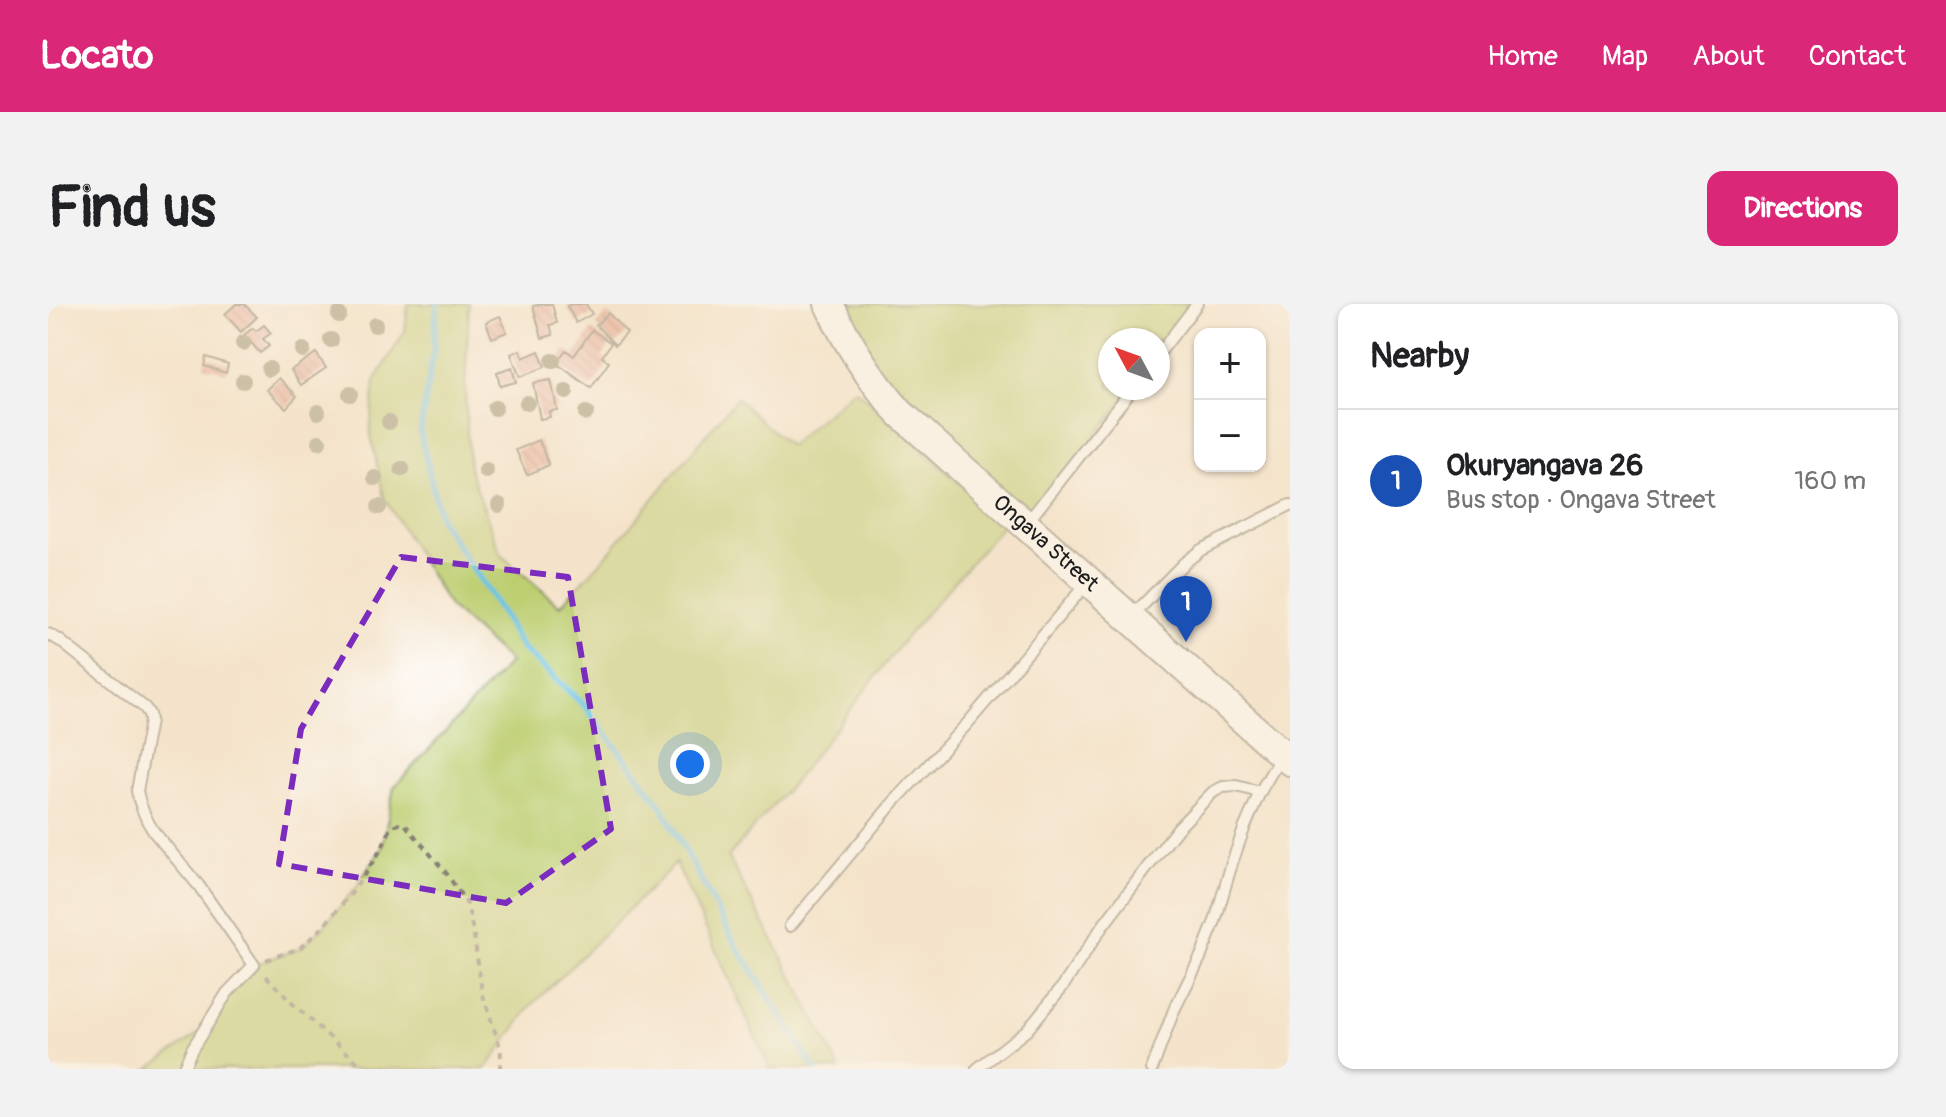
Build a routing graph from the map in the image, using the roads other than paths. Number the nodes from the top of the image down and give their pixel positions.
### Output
1 (829, 304) edge
2 (1197, 304) edge
3 (1170, 339) edge
4 (1124, 400) edge
5 (1290, 505) edge
6 (1025, 526) junction
7 (1088, 581) junction
8 (1129, 619) junction
9 (48, 634) edge
10 (1286, 758) edge
11 (1260, 792) junction
12 (790, 926) dead end
13 (183, 1069) edge
14 (977, 1069) edge
15 (1152, 1069) edge

1 - 6 street, Ongava Street
2 - 3 lane
4 - 6 lane
5 - 8 lane
6 - 7 street, Ongava Street
7 - 8 street, Ongava Street
7 - 12 lane
8 - 10 street, Ongava Street
9 - 13 lane
10 - 11 lane
11 - 14 lane
11 - 15 lane

